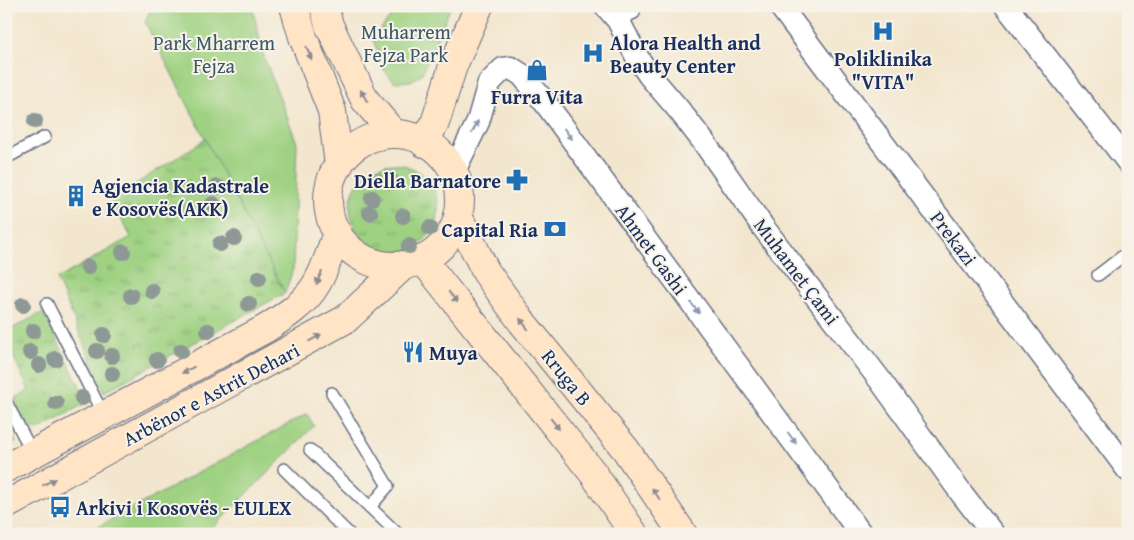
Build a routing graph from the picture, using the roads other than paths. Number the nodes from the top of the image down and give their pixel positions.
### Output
1 (294, 6) edge
2 (324, 6) edge
3 (479, 6) edge
4 (780, 6) edge
5 (1006, 6) edge
6 (617, 11) edge
7 (394, 134) junction
8 (45, 137) dead end
9 (424, 143) junction
10 (6, 158) edge
11 (1128, 162) edge
12 (339, 164) junction
13 (454, 171) junction
14 (458, 216) junction
15 (337, 233) junction
16 (1128, 252) edge
17 (413, 262) junction
18 (1098, 275) dead end
19 (47, 304) dead end
20 (332, 393) dead end
21 (6, 402) edge
22 (104, 416) junction
23 (310, 450) dead end
24 (33, 454) junction
25 (6, 468) edge
26 (284, 469) dead end
27 (1128, 470) edge
28 (6, 505) edge
29 (370, 507) junction
30 (349, 534) edge
31 (398, 534) edge
32 (634, 534) edge
33 (683, 534) edge
34 (861, 534) edge
35 (993, 534) edge

1 -> 12 main road
7 -> 2 main road
3 - 9 main road
4 - 27 street, Prekazi
5 - 11 street
6 - 35 street, Muhamet Çami
7 - 9 main road
7 - 12 main road
8 - 10 lane
9 - 13 main road
12 - 15 main road
13 - 14 main road
13 -> 34 street, Ahmet Gashi
14 - 17 main road
33 -> 14 main road, Rruga B
15 - 17 main road
15 -> 22 main road, Arbënor e Astrit Dehari
16 - 18 lane
28 -> 17 main road, Arbënor e Astrit Dehari
17 -> 32 main road, Rruga B
19 - 22 lane
20 - 29 lane
21 - 24 lane
22 - 24 main road, Arbënor e Astrit Dehari
23 - 29 lane
24 - 25 main road, Arbënor e Astrit Dehari
26 - 30 lane
29 - 31 lane

